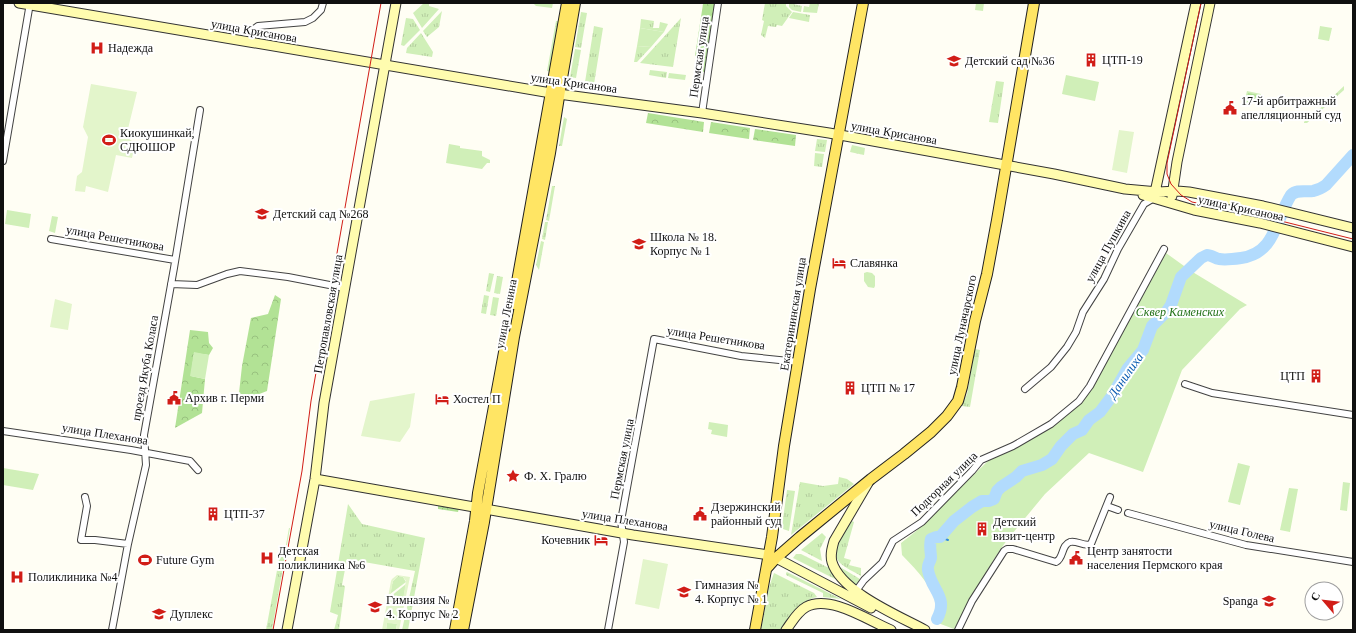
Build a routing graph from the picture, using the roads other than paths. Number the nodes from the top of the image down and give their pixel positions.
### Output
1 (19, 3) edge
2 (323, 3) edge
3 (396, 3) edge
4 (566, 3) edge
5 (575, 3) edge
6 (718, 3) edge
7 (863, 3) edge
8 (1034, 3) edge
9 (1196, 3) edge
10 (1210, 3) edge
11 (30, 4) edge
12 (251, 42) junction
13 (385, 64) junction
14 (555, 94) junction
15 (200, 110) dead end
16 (702, 113) junction
17 (839, 136) junction
18 (3, 161) edge
19 (1007, 166) junction
20 (1173, 191) junction
21 (1155, 195) junction
22 (1170, 204) junction
23 (1353, 228) edge
24 (51, 238) dead end
25 (1353, 247) edge
26 (1164, 250) dead end
27 (175, 260) junction
28 (171, 284) junction
29 (345, 288) junction
30 (654, 339) joint
31 (799, 362) junction
32 (1185, 384) dead end
33 (1025, 389) dead end
34 (1353, 415) edge
35 (3, 432) edge
36 (145, 453) junction
37 (198, 470) dead end
38 (315, 479) junction
39 (871, 479) junction
40 (85, 497) dead end
41 (1110, 497) dead end
42 (1107, 506) junction
43 (481, 508) junction
44 (1118, 510) dead end
45 (1128, 513) dead end
46 (622, 532) junction
47 (128, 544) junction
48 (772, 557) junction
49 (1353, 562) edge
50 (856, 591) junction
51 (112, 630) edge
52 (287, 630) edge
53 (454, 630) edge
54 (463, 630) edge
55 (608, 630) edge
56 (755, 630) edge
57 (786, 630) edge
58 (891, 630) edge
59 (915, 630) edge
60 (925, 630) edge
61 (958, 630) edge

1 - 11 main road, улица Крисанова
2 - 12 street
3 - 13 main road, Петропавловская улица
4 - 14 main road, улица Ленина
5 - 14 main road, улица Ленина
6 - 16 street, Пермская улица
7 - 17 main road, Екатерининская улица
8 - 19 main road, улица Луначарского
9 - 21 main road
10 - 20 main road
11 - 12 main road, улица Крисанова
11 - 18 street
12 - 13 main road, улица Крисанова
13 - 14 main road, улица Крисанова
13 - 29 main road, Петропавловская улица
14 - 16 main road, улица Крисанова
14 - 43 main road, улица Ленина
15 - 27 street, проезд Якуба Коласа
16 - 17 main road, улица Крисанова
17 - 19 main road, улица Крисанова
17 - 31 main road, Екатерининская улица
19 - 21 main road, улица Крисанова
19 - 39 main road, улица Луначарского
20 - 21 main road, улица Крисанова
20 - 22 main road
20 - 23 main road, улица Крисанова
21 - 22 main road, улица Крисанова
21 - 33 street, улица Пушкина
22 - 25 main road, улица Крисанова
24 - 27 street, улица Решетникова
26 - 50 street, Подгорная улица
27 - 28 street, проезд Якуба Коласа
28 - 29 street
28 - 36 street, проезд Якуба Коласа
29 - 38 main road, Петропавловская улица
30 - 31 street, улица Решетникова
30 - 46 street, Пермская улица
31 - 48 main road, Екатерининская улица
32 - 34 street
35 - 36 street, улица Плеханова
36 - 37 street, улица Плеханова
36 - 47 street, проезд Якуба Коласа
38 - 43 main road, улица Плеханова
38 - 52 main road, Петропавловская улица
39 - 48 main road, улица Луначарского
39 - 50 main road
40 - 47 street
41 - 42 street
42 - 44 street
42 - 61 street
43 - 46 main road, улица Плеханова
43 - 53 main road, улица Ленина
43 - 54 main road, улица Ленина
45 - 49 street, улица Голева
46 - 48 main road, улица Плеханова
46 - 55 street, Пермская улица
47 - 51 street, проезд Якуба Коласа
48 - 56 main road, Екатерининская улица
48 - 59 main road, улица Плеханова
50 - 60 main road
57 - 58 main road

